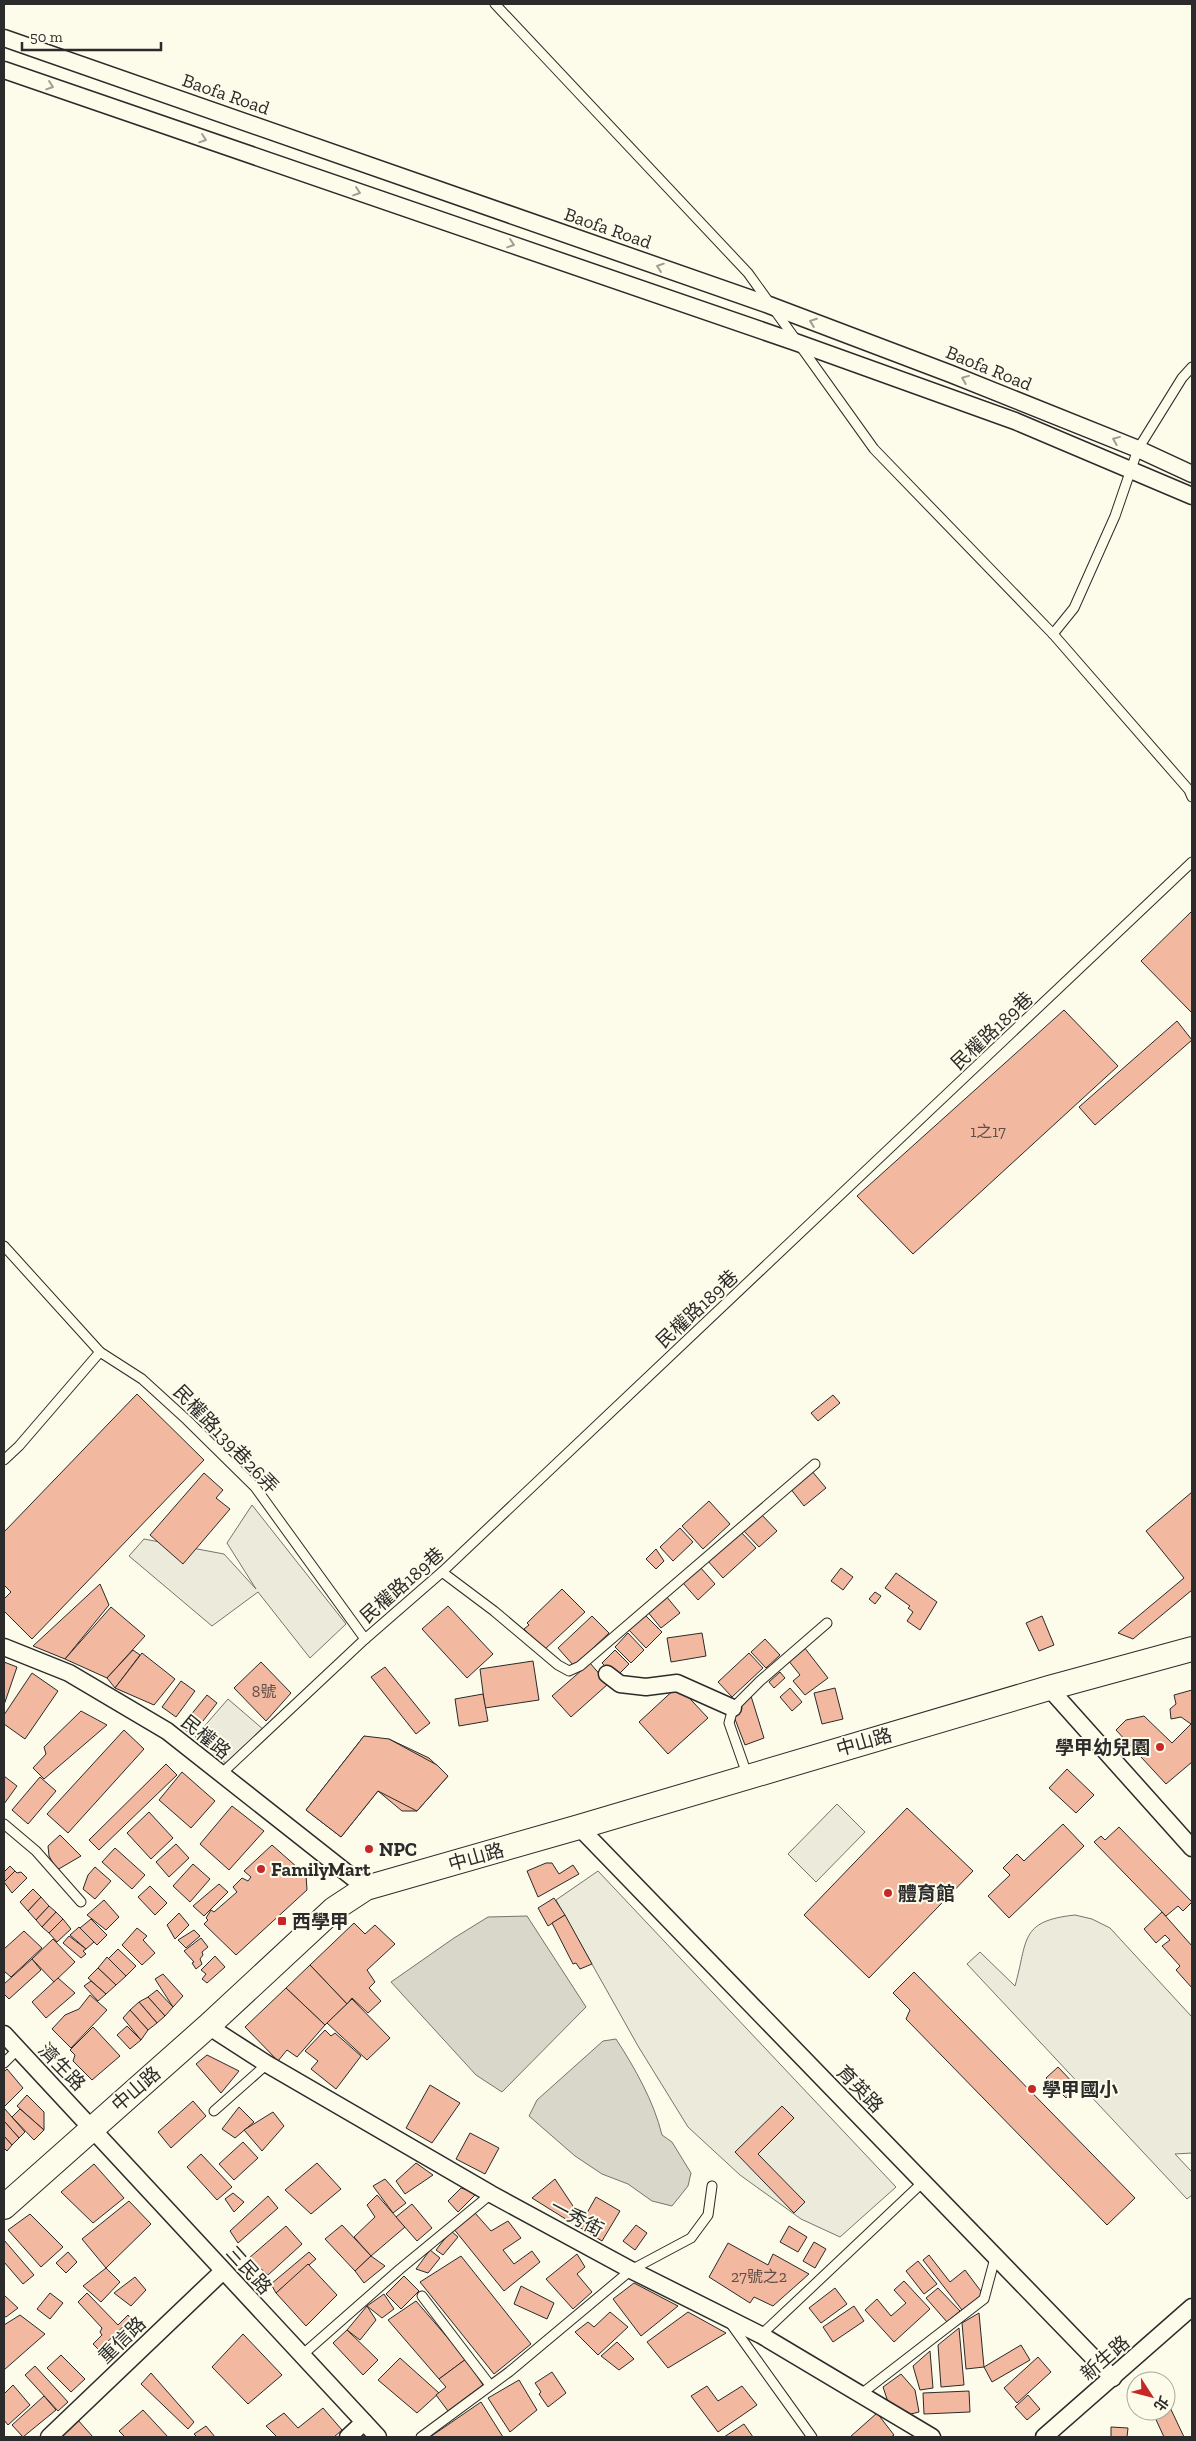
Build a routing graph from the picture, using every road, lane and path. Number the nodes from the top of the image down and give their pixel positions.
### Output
1 (495, 4) edge
2 (4, 38) edge
3 (4, 70) edge
4 (769, 305) junction
5 (798, 343) junction
6 (1192, 367) edge
7 (1138, 448) junction
8 (1129, 471) junction
9 (1192, 474) edge
10 (1192, 496) edge
11 (1053, 634) junction
12 (1192, 797) edge
13 (1192, 862) edge
14 (4, 1246) edge
15 (100, 1352) junction
16 (4, 1460) edge
17 (815, 1464) dead end
18 (442, 1572) junction
19 (827, 1622) dead end
20 (365, 1639) junction
21 (4, 1646) edge
22 (1192, 1649) edge
23 (607, 1674) dead end
24 (1049, 1688) junction
25 (733, 1708) junction
26 (220, 1775) junction
27 (748, 1777) junction
28 (4, 1824) edge
29 (579, 1828) junction
30 (1192, 1848) edge
31 (366, 1888) junction
32 (81, 1902) dead end
33 (208, 2026) junction
34 (4, 2034) edge
35 (18, 2049) junction
36 (4, 2063) edge
37 (267, 2064) junction
38 (214, 2111) dead end
39 (92, 2127) junction
40 (922, 2183) junction
41 (712, 2186) dead end
42 (491, 2194) junction
43 (4, 2207) edge
44 (995, 2258) junction
45 (632, 2270) junction
46 (223, 2271) junction
47 (422, 2296) dead end
48 (1192, 2307) edge
49 (725, 2315) junction
50 (761, 2335) junction
51 (301, 2356) junction
52 (1112, 2378) junction
53 (490, 2385) junction
54 (861, 2394) junction
55 (364, 2422) junction
56 (49, 2437) edge
57 (348, 2437) edge
58 (378, 2437) edge
59 (421, 2437) edge
60 (812, 2437) edge
61 (932, 2437) edge
62 (1044, 2437) edge

1 - 4 lane
4 -> 2 street, Baofa Road
3 -> 5 street
4 - 5 lane
7 -> 4 street, Baofa Road
5 - 8 street
5 - 11 lane
6 - 7 lane
7 - 8 lane
7 - 9 street, Baofa Road
8 - 10 street
8 - 11 lane
11 - 12 lane
13 - 18 lane, 民權路189巷
14 - 15 lane, 民權路139巷26弄
15 - 16 lane
15 - 20 lane, 民權路139巷26弄
17 - 18 lane
18 - 20 lane, 民權路189巷
19 - 25 lane
20 - 26 lane, 民權路189巷
21 - 26 street, 民權路
22 - 24 main road, 中山路
23 - 25 street
24 - 27 main road, 中山路
24 - 30 street
25 - 27 lane
26 - 31 street, 民權路
27 - 29 main road, 中山路
28 - 32 lane
29 - 31 main road, 中山路
29 - 40 street, 育英路
31 - 33 main road, 中山路
33 - 37 street, 一秀街
33 - 39 main road, 中山路
34 - 35 street, 濟生路
35 - 36 lane
35 - 39 street, 濟生路
37 - 38 lane
37 - 42 street, 一秀街
39 - 43 main road, 中山路
39 - 46 street, 三民路
40 - 44 street, 育英路
40 - 50 lane
41 - 45 lane
42 - 45 street, 一秀街
42 - 51 lane
44 - 52 street, 育英路
44 - 54 lane
45 - 49 street, 一秀街
45 - 53 lane
46 - 51 street, 三民路
46 - 56 street, 重信路
47 - 53 lane
48 - 52 street, 新生路
49 - 50 street, 一秀街
49 - 60 lane
50 - 54 street, 一秀街
51 - 55 street, 三民路
52 - 62 street, 新生路
53 - 59 lane
54 - 61 street, 一秀街
55 - 57 street
55 - 58 street, 三民路

